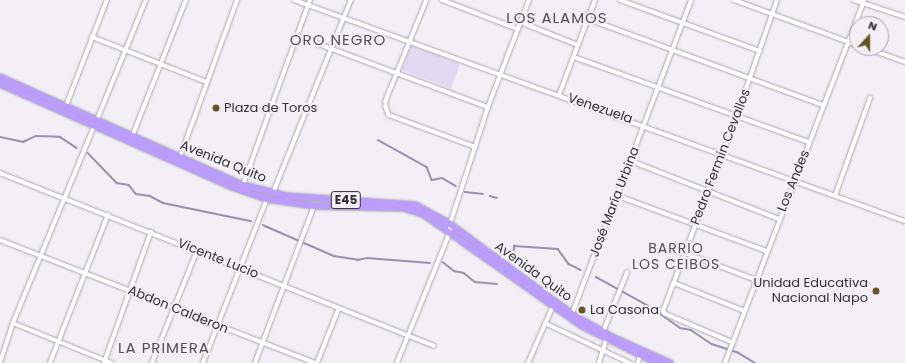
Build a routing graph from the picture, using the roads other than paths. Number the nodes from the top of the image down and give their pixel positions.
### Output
1 (107, 0) edge
2 (146, 0) edge
3 (186, 0) edge
4 (237, 0) edge
5 (294, 0) edge
6 (310, 0) edge
7 (351, 0) edge
8 (427, 0) edge
9 (442, 0) edge
10 (529, 0) edge
11 (595, 0) edge
12 (620, 0) edge
13 (690, 0) edge
14 (734, 0) edge
15 (777, 0) edge
16 (854, 0) edge
17 (863, 2) edge
18 (308, 5) junction
19 (771, 15) junction
20 (345, 17) junction
21 (905, 17) edge
22 (588, 19) junction
23 (520, 22) junction
24 (682, 22) junction
25 (518, 29) junction
26 (297, 36) junction
27 (92, 37) junction
28 (412, 41) junction
29 (848, 42) junction
30 (578, 45) junction
31 (331, 49) junction
32 (672, 50) junction
33 (127, 51) junction
34 (760, 51) junction
35 (888, 56) edge
36 (574, 57) junction
37 (905, 62) edge
38 (161, 64) junction
39 (397, 74) junction
40 (500, 74) junction
41 (0, 77) edge
42 (751, 78) junction
43 (207, 82) junction
44 (0, 84) edge
45 (659, 88) junction
46 (559, 95) junction
47 (870, 98) dead end
48 (823, 105) junction
49 (66, 106) junction
50 (488, 107) junction
51 (737, 115) junction
52 (96, 123) junction
53 (645, 126) junction
54 (132, 137) junction
55 (809, 142) junction
56 (475, 147) junction
57 (722, 155) junction
58 (180, 157) junction
59 (631, 161) junction
60 (0, 173) edge
61 (795, 181) junction
62 (243, 185) junction
63 (709, 192) junction
64 (272, 194) junction
65 (618, 196) junction
66 (836, 196) junction
67 (64, 198) junction
68 (267, 199) junction
69 (314, 206) junction
70 (108, 215) junction
71 (779, 220) junction
72 (905, 221) edge
73 (450, 224) junction
74 (696, 224) junction
75 (151, 232) junction
76 (450, 232) junction
77 (0, 240) edge
78 (197, 251) junction
79 (767, 251) junction
80 (685, 253) junction
81 (41, 255) junction
82 (241, 268) junction
83 (627, 273) dead end
84 (86, 274) junction
85 (756, 280) junction
86 (674, 283) junction
87 (286, 286) junction
88 (129, 291) junction
89 (553, 306) junction
90 (172, 308) junction
91 (339, 308) junction
92 (745, 311) junction
93 (572, 314) junction
94 (14, 323) junction
95 (545, 323) junction
96 (217, 326) junction
97 (603, 332) junction
98 (408, 336) junction
99 (59, 340) junction
100 (606, 340) junction
101 (263, 343) junction
102 (732, 344) junction
103 (434, 346) dead end
104 (603, 351) junction
105 (640, 356) junction
106 (104, 361) edge
107 (725, 361) edge
108 (0, 363) edge
109 (50, 363) edge
110 (112, 363) edge
111 (152, 363) edge
112 (203, 363) edge
113 (255, 363) edge
114 (317, 363) edge
115 (397, 363) edge
116 (528, 363) edge
117 (599, 363) edge
118 (630, 363) edge
119 (638, 363) edge
120 (657, 363) edge
121 (670, 363) edge

1 - 27 street
2 - 33 street
3 - 38 street
4 - 43 street
5 - 18 street, Venezuela
6 - 18 street
7 - 20 street
8 - 28 street
9 - 25 street
10 - 23 street
11 - 22 street
12 - 24 street
13 - 24 street, José María Urbina
14 - 19 street
15 - 19 street, Pedro Fermin Cevallos
16 - 17 street
17 - 21 street
17 - 29 street, Los Andes
18 - 20 street, Venezuela
18 - 26 street
19 - 29 street
19 - 34 street, Pedro Fermin Cevallos
20 - 28 street, Venezuela
20 - 31 street
22 - 30 street
22 - 32 street
23 - 25 street
23 - 30 street
24 - 32 street, José María Urbina
24 - 34 street
25 - 40 street
26 - 31 street
26 - 62 street
27 - 33 street
27 - 49 street
28 - 39 street
28 - 40 street, Venezuela
29 - 48 street, Los Andes
30 - 36 street
31 - 39 street
31 - 64 street
32 - 42 street
32 - 45 street, José María Urbina
33 - 38 street
33 - 52 street
34 - 42 street, Pedro Fermin Cevallos
35 - 37 street
36 - 45 street
36 - 46 street
38 - 43 street
38 - 54 street
39 - 50 street
39 - 56 street
40 - 46 street, Venezuela
40 - 50 street
41 - 49 highway, Avenida Quito / E45
42 - 48 street
42 - 51 street, Pedro Fermin Cevallos
43 - 58 street
44 - 52 highway, Avenida Quito / E45
45 - 51 street
45 - 53 street, José María Urbina
46 - 53 street, Venezuela
47 - 66 street
48 - 55 street, Los Andes
49 - 52 highway, Avenida Quito / E45
50 - 56 street
51 - 55 street
51 - 57 street, Pedro Fermin Cevallos
52 - 54 highway, Avenida Quito / E45
52 - 67 street
52 - 68 highway, Avenida Quito / E45
53 - 57 street, Venezuela
53 - 59 street, José María Urbina
54 - 58 highway, Avenida Quito / E45
55 - 61 street, Los Andes
56 - 73 street
57 - 61 street, Venezuela
57 - 63 street, Pedro Fermin Cevallos
58 - 62 highway, Avenida Quito / E45
59 - 63 street
59 - 65 street, José María Urbina
60 - 67 street, Vicente Lucio
61 - 66 street, Venezuela
61 - 71 street, Los Andes
62 - 64 highway, Avenida Quito / E45
63 - 71 street
63 - 74 street, Pedro Fermin Cevallos
64 - 73 highway, Avenida Quito / E45
65 - 74 street
65 - 93 street, José María Urbina
66 - 72 street, Venezuela
67 - 70 street, Vicente Lucio
67 - 81 street
68 - 69 highway, Avenida Quito / E45
68 - 82 street
69 - 76 highway, Avenida Quito / E45
69 - 87 street
70 - 75 street, Vicente Lucio
70 - 84 street
71 - 79 street, Los Andes
73 - 76 street
73 - 93 highway, Avenida Quito / E45
74 - 79 street
74 - 80 street, Pedro Fermin Cevallos
75 - 78 street, Vicente Lucio
75 - 88 street
76 - 89 highway, Avenida Quito / E45
76 - 98 street
77 - 81 street, Abdon Calderon
78 - 82 street, Vicente Lucio
78 - 90 street
79 - 85 street, Los Andes
80 - 85 street
80 - 86 street, Pedro Fermin Cevallos
81 - 84 street, Abdon Calderon
81 - 94 street
82 - 87 street, Vicente Lucio
82 - 96 street
83 - 97 street
84 - 88 street, Abdon Calderon
84 - 99 street
85 - 92 street, Los Andes
86 - 92 street
86 - 102 street, Pedro Fermin Cevallos
87 - 91 street, Vicente Lucio
87 - 101 street
88 - 90 street, Abdon Calderon
88 - 106 street
89 - 95 street
89 - 100 highway, Avenida Quito / E45
90 - 96 street, Abdon Calderon
90 - 111 street
91 - 98 street, Vicente Lucio
91 - 114 street
92 - 102 street, Los Andes
93 - 97 highway, Avenida Quito / E45
94 - 99 street
94 - 108 street
95 - 104 street
95 - 116 street
96 - 101 street, Abdon Calderon
96 - 112 street
97 - 121 highway, Avenida Quito / E45
98 - 103 street, Vicente Lucio
98 - 115 street
99 - 106 street
99 - 109 street
100 - 104 street
100 - 105 highway, Avenida Quito / E45
101 - 113 street
101 - 114 street, Abdon Calderon
102 - 107 street, Los Andes
104 - 117 street
104 - 118 street
105 - 119 street
105 - 120 highway, Avenida Quito / E45
106 - 110 street

